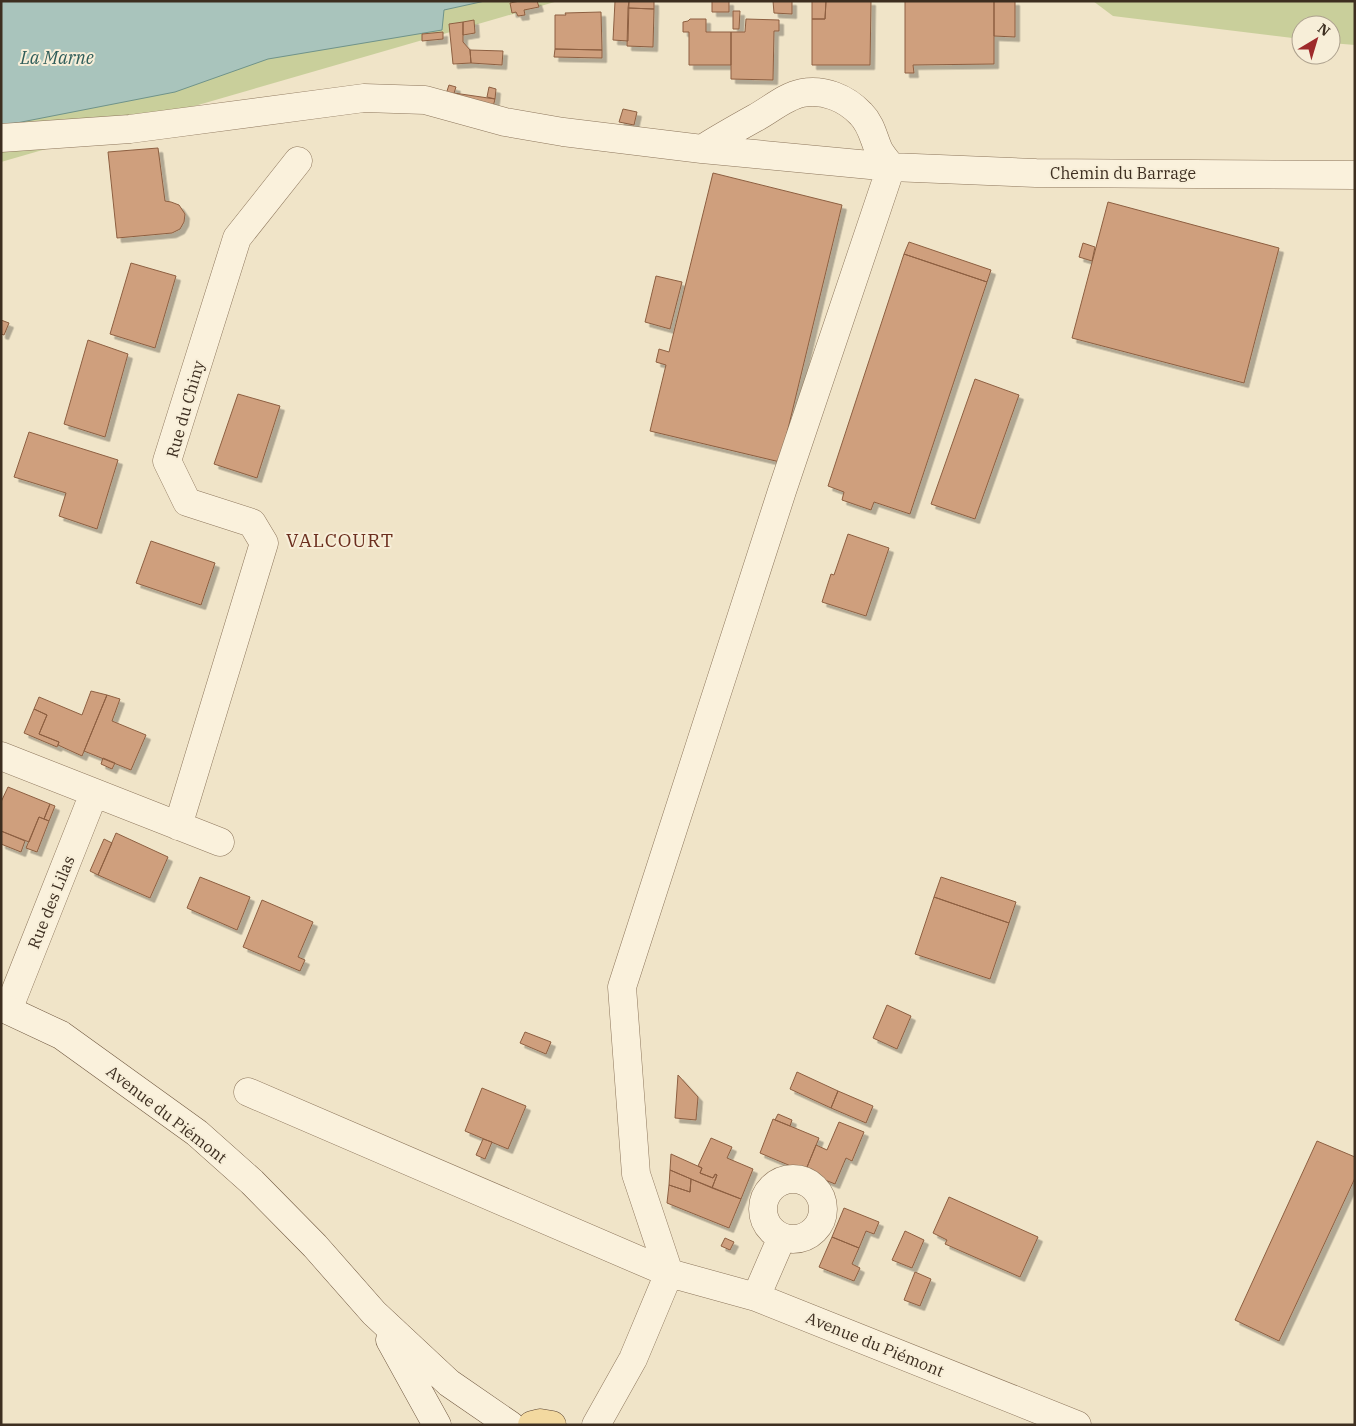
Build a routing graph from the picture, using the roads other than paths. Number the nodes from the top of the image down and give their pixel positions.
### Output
1 (1, 138) edge
2 (702, 149) junction
3 (298, 161) dead end
4 (891, 167) junction
5 (1355, 175) edge
6 (1, 756) edge
7 (94, 793) junction
8 (178, 826) junction
9 (220, 842) dead end
10 (5, 1008) edge
11 (248, 1092) dead end
12 (782, 1237) dead end
13 (669, 1273) junction
14 (756, 1296) junction
15 (374, 1313) junction
16 (438, 1425) edge
17 (510, 1425) edge
18 (532, 1425) edge
19 (552, 1425) edge
20 (596, 1425) edge
21 (1077, 1425) edge

1 - 2 street, Chemin du Barrage
2 - 4 street, Chemin du Barrage
2 - 4 street
3 - 8 street, Rue du Chiny
4 - 5 street, Chemin du Barrage
4 - 13 street
6 - 7 street
7 - 8 street
7 - 10 street, Rue des Lilas
8 - 9 street
10 - 15 street, Avenue du Piémont
11 - 13 street, Avenue du Piémont
12 - 14 street
13 - 14 street, Avenue du Piémont
13 - 20 street
14 - 21 street, Avenue du Piémont
15 - 16 street, Avenue du Piémont
15 - 17 street, Avenue du Piémont
18 - 19 main road

